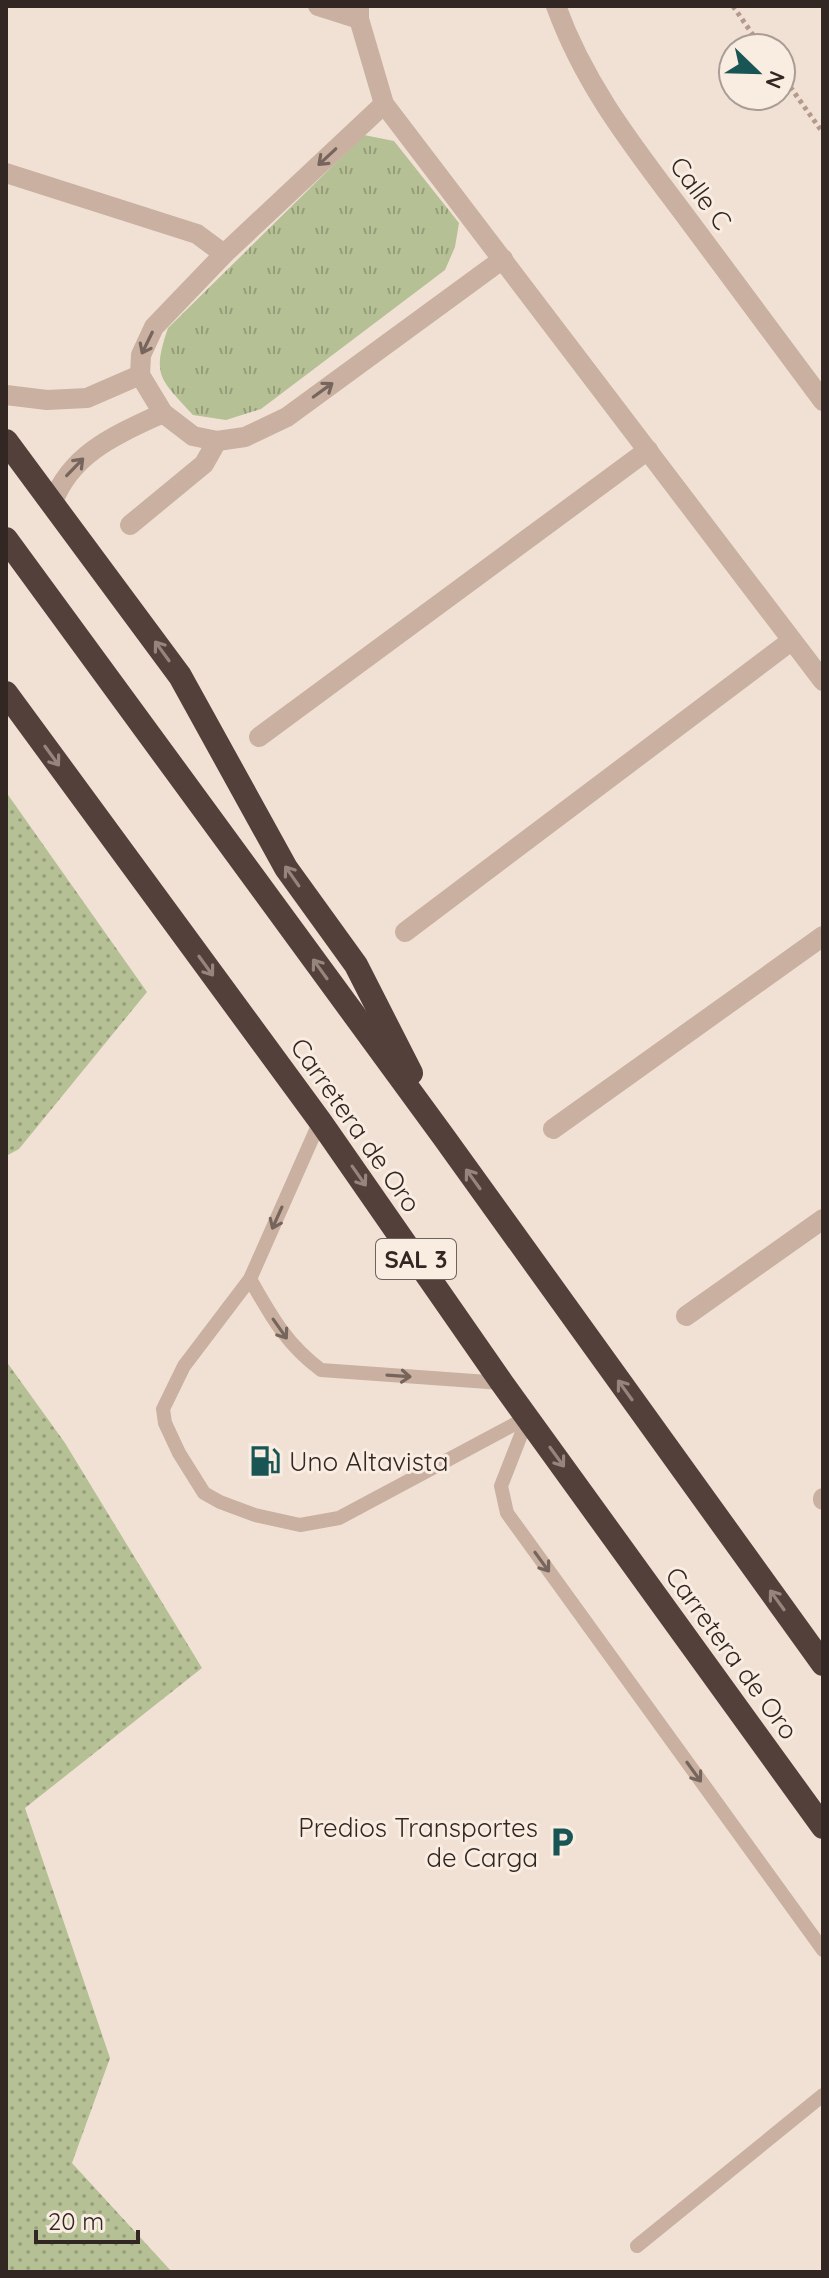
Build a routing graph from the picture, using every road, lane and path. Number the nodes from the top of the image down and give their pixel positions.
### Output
1 (318, 6) edge
2 (556, 6) edge
3 (733, 6) edge
4 (359, 13) edge
5 (751, 32) edge
6 (797, 96) edge
7 (384, 104) junction
8 (823, 133) edge
9 (6, 173) edge
10 (224, 254) junction
11 (503, 259) junction
12 (140, 375) junction
13 (6, 395) edge
14 (823, 401) edge
15 (163, 413) junction
16 (6, 441) edge
17 (217, 441) junction
18 (648, 450) junction
19 (53, 502) junction
20 (130, 525) dead end
21 (6, 539) edge
22 (791, 641) junction
23 (823, 681) edge
24 (6, 693) edge
25 (259, 737) dead end
26 (405, 932) dead end
27 (823, 936) edge
28 (320, 1121) junction
29 (553, 1129) dead end
30 (443, 1136) junction
31 (823, 1219) edge
32 (250, 1279) junction
33 (686, 1316) dead end
34 (502, 1383) junction
35 (528, 1417) junction
36 (823, 1664) edge
37 (823, 1827) edge
38 (823, 1950) edge
39 (823, 2095) edge
40 (637, 2246) dead end

1 - 4 street
2 - 14 street, Calle C
3 - 5 path
4 - 7 street
6 - 8 path
7 -> 10 street
7 - 11 street
9 - 10 street
10 -> 12 street
17 -> 11 street
11 - 18 street
12 - 13 street
12 - 15 street
15 - 17 street
19 -> 15 street
16 - 19 highway
17 - 20 street
18 - 22 street
18 - 25 street
30 -> 19 highway
30 -> 21 highway
22 - 23 street
22 - 26 street
24 -> 28 highway, Carretera de Oro / SAL 3
27 - 29 street
28 -> 32 lane
28 -> 34 highway, Carretera de Oro / SAL 3
36 -> 30 highway
31 - 33 street
32 -> 34 lane
32 - 35 lane
34 - 35 highway, Carretera de Oro / SAL 3
35 -> 37 highway, Carretera de Oro / SAL 3
35 -> 38 lane
39 - 40 lane

